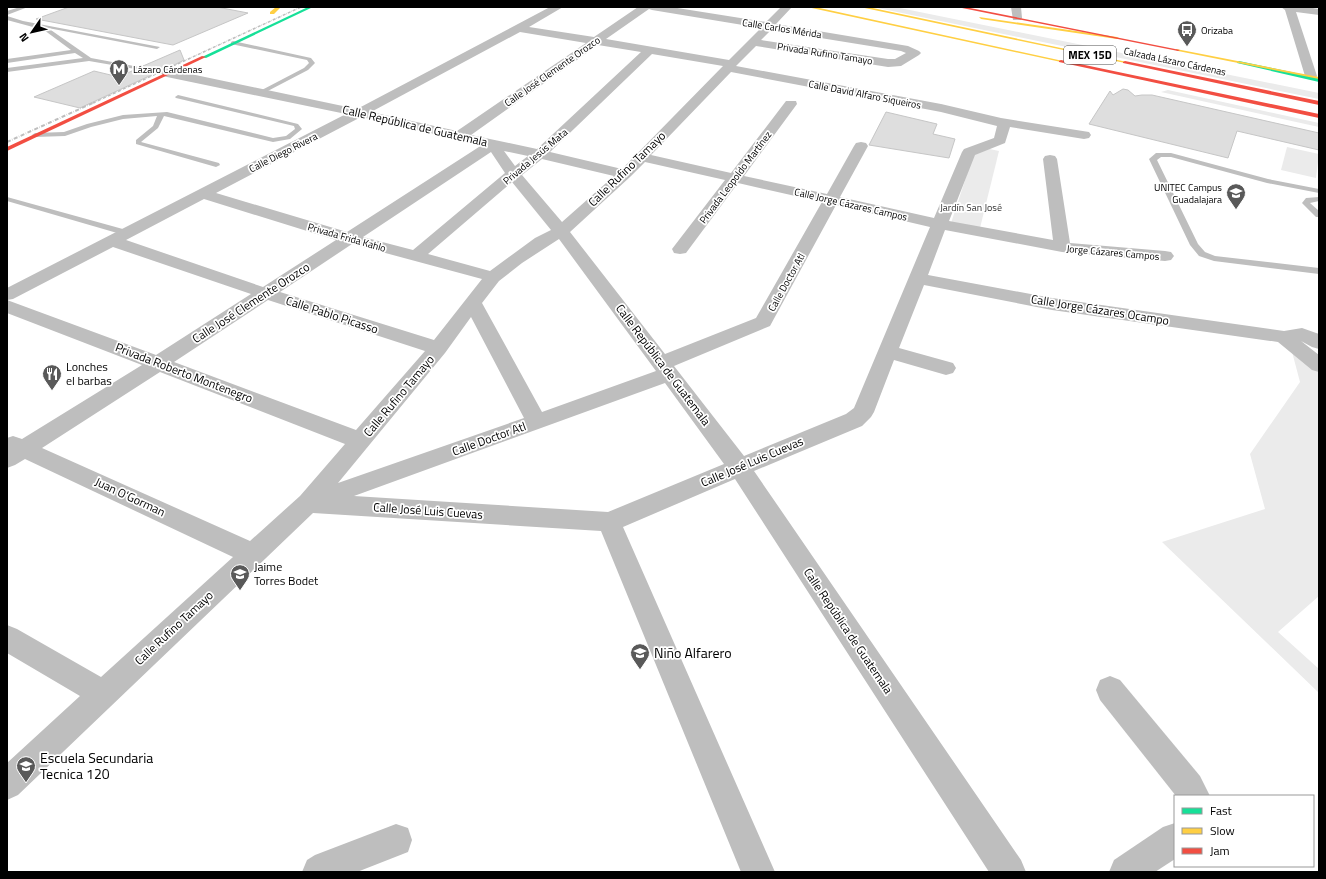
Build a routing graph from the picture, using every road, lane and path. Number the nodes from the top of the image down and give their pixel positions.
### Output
1 (25, 7) edge
2 (283, 7) edge
3 (311, 7) edge
4 (558, 7) edge
5 (645, 7) edge
6 (652, 7) edge
7 (787, 7) edge
8 (809, 7) edge
9 (862, 7) edge
10 (1016, 7) edge
11 (1288, 7) edge
12 (876, 10) junction
13 (272, 12) edge
14 (956, 12) edge
15 (1319, 12) edge
16 (7, 13) edge
17 (7, 18) edge
18 (1017, 18) junction
19 (25, 22) junction
20 (768, 26) junction
21 (518, 28) junction
22 (1116, 38) junction
23 (594, 41) junction
24 (753, 42) junction
25 (233, 43) junction
26 (1103, 45) dead end
27 (156, 47) dead end
28 (650, 50) junction
29 (76, 51) junction
30 (89, 59) junction
31 (7, 61) edge
32 (897, 63) joint
33 (729, 66) junction
34 (151, 67) joint
35 (7, 70) edge
36 (167, 73) junction
37 (133, 75) dead end
38 (1316, 78) edge
39 (260, 93) junction
40 (1215, 94) junction
41 (178, 97) dead end
42 (1319, 103) edge
43 (791, 104) dead end
44 (941, 108) junction
45 (359, 113) junction
46 (1028, 113) dead end
47 (161, 114) junction
48 (996, 114) junction
49 (1319, 116) edge
50 (1074, 122) dead end
51 (1084, 135) dead end
52 (35, 136) junction
53 (460, 136) junction
54 (493, 144) junction
55 (861, 146) dead end
56 (7, 149) edge
57 (540, 154) junction
58 (641, 157) junction
59 (1050, 159) dead end
60 (216, 165) dead end
61 (513, 174) junction
62 (624, 174) junction
63 (734, 178) junction
64 (1319, 191) edge
65 (202, 194) junction
66 (7, 199) edge
67 (1319, 199) edge
68 (831, 200) junction
69 (1319, 215) edge
70 (939, 224) junction
71 (561, 232) junction
72 (120, 237) junction
73 (351, 238) junction
74 (1062, 247) junction
75 (680, 249) dead end
76 (416, 256) junction
77 (1164, 256) dead end
78 (1319, 271) edge
79 (493, 277) junction
80 (917, 278) junction
81 (264, 293) junction
82 (7, 296) edge
83 (472, 303) junction
84 (7, 306) edge
85 (1284, 337) junction
86 (1319, 342) edge
87 (438, 348) junction
88 (888, 351) junction
89 (159, 363) junction
90 (1319, 365) edge
91 (946, 368) dead end
92 (666, 369) junction
93 (537, 422) junction
94 (361, 441) junction
95 (12, 449) edge
96 (739, 467) junction
97 (308, 503) junction
98 (609, 522) junction
99 (254, 554) junction
100 (7, 638) edge
101 (1110, 690) dead end
102 (104, 694) junction
103 (7, 784) edge
104 (1193, 795) edge
105 (396, 840) dead end
106 (1174, 840) edge
107 (319, 872) edge
108 (758, 872) edge
109 (1009, 872) edge
110 (1126, 872) edge

1 - 16 lane
2 - 13 main road
3 - 25 main road
4 - 21 street, Calle Diego Rivera
5 - 23 street, Calle José Clemente Orozco
6 - 20 street, Calle Carlos Mérida
7 - 20 street, Calle Rufino Tamayo
8 - 40 main road
9 - 12 main road, Calzada Lázaro Cárdenas / MEX 15D
10 - 18 street
11 - 15 street
11 - 38 street
12 - 40 main road
12 - 42 main road, Calzada Lázaro Cárdenas / MEX 15D
14 - 18 main road
14 - 22 main road
14 - 26 main road, MEX 15D
17 - 19 lane
18 - 22 main road
19 - 27 lane
19 - 29 lane
20 - 24 street, Calle Rufino Tamayo
20 - 32 street, Calle Carlos Mérida
21 - 23 street, Calle David Alfaro Siqueiros
21 - 45 street, Calle Diego Rivera
22 - 38 main road, Calzada Lázaro Cárdenas
23 - 28 street, Calle David Alfaro Siqueiros
23 - 53 street, Calle José Clemente Orozco
24 - 32 street, Privada Rufino Tamayo
24 - 33 street, Calle Rufino Tamayo
25 - 36 main road
25 - 39 lane
28 - 33 street, Calle David Alfaro Siqueiros
28 - 57 street, Privada Jesús Mata
29 - 30 lane
29 - 31 lane
30 - 34 lane
30 - 35 lane
33 - 44 street, Calle David Alfaro Siqueiros
33 - 58 street, Calle Rufino Tamayo
34 - 37 main road
36 - 39 street, Calle República de Guatemala
36 - 52 main road
39 - 45 street, Calle República de Guatemala
40 - 49 main road, Calzada Lázaro Cárdenas
41 - 47 lane
43 - 63 street, Privada Leopoldo Martínez
44 - 48 street
44 - 48 street, Calle David Alfaro Siqueiros
45 - 53 street, Calle República de Guatemala
45 - 65 street, Calle Diego Rivera
46 - 50 street
47 - 52 lane
47 - 60 lane
48 - 51 street
48 - 70 street, Calle José Luis Cuevas
52 - 56 main road
53 - 54 street, Calle República de Guatemala
54 - 57 street
54 - 61 street, Calle República de Guatemala
54 - 73 street, Calle José Clemente Orozco
55 - 68 street, Calle Doctor Atl
57 - 61 street, Privada Jesús Mata
57 - 62 street
58 - 62 street, Calle Rufino Tamayo
58 - 63 street, Calle Jorge Cázares Campos
59 - 74 street
61 - 71 street, Calle República de Guatemala
61 - 76 street, Privada Jesús Mata
62 - 71 street, Calle Rufino Tamayo
63 - 68 street, Calle Jorge Cázares Campos
63 - 75 street, Privada Leopoldo Martínez
64 - 78 lane
65 - 72 street, Calle Diego Rivera
65 - 73 street, Privada Frida Kahlo
66 - 72 lane
67 - 69 lane
68 - 70 street, Calle Jorge Cázares Campos
68 - 92 street, Calle Doctor Atl
70 - 74 street, Calle Jorge Cázares Campos
70 - 80 street, Calle José Luis Cuevas
71 - 79 street, Calle Rufino Tamayo
71 - 92 street, Calle República de Guatemala
72 - 81 street, Calle Pablo Picasso
72 - 82 street, Calle Diego Rivera
73 - 76 street, Privada Frida Kahlo
73 - 81 street, Calle José Clemente Orozco
74 - 77 street, Jorge Cázares Campos
76 - 79 street, Privada Frida Kahlo
79 - 83 street, Calle Rufino Tamayo
80 - 85 street, Calle Jorge Cázares Ocampo
80 - 88 street, Calle José Luis Cuevas
81 - 87 street, Calle Pablo Picasso
81 - 89 street, Calle José Clemente Orozco
83 - 87 street, Calle Rufino Tamayo
83 - 93 street
84 - 89 street, Privada Roberto Montenegro
85 - 86 street
85 - 90 street
87 - 94 street, Calle Rufino Tamayo
88 - 91 street
88 - 96 street, Calle José Luis Cuevas
89 - 94 street, Privada Roberto Montenegro
89 - 95 street, Calle José Clemente Orozco
92 - 93 street, Calle Doctor Atl
92 - 96 street, Calle República de Guatemala
93 - 97 street, Calle Doctor Atl
94 - 97 street, Calle Rufino Tamayo
95 - 99 street, Juan O'Gorman
96 - 98 street, Calle José Luis Cuevas
96 - 109 street, Calle República de Guatemala
97 - 98 street, Calle José Luis Cuevas
97 - 99 street, Calle Rufino Tamayo
98 - 108 street
99 - 102 street, Calle Rufino Tamayo
100 - 102 street
101 - 104 street
102 - 103 street, Calle Rufino Tamayo
105 - 107 street
106 - 110 street

